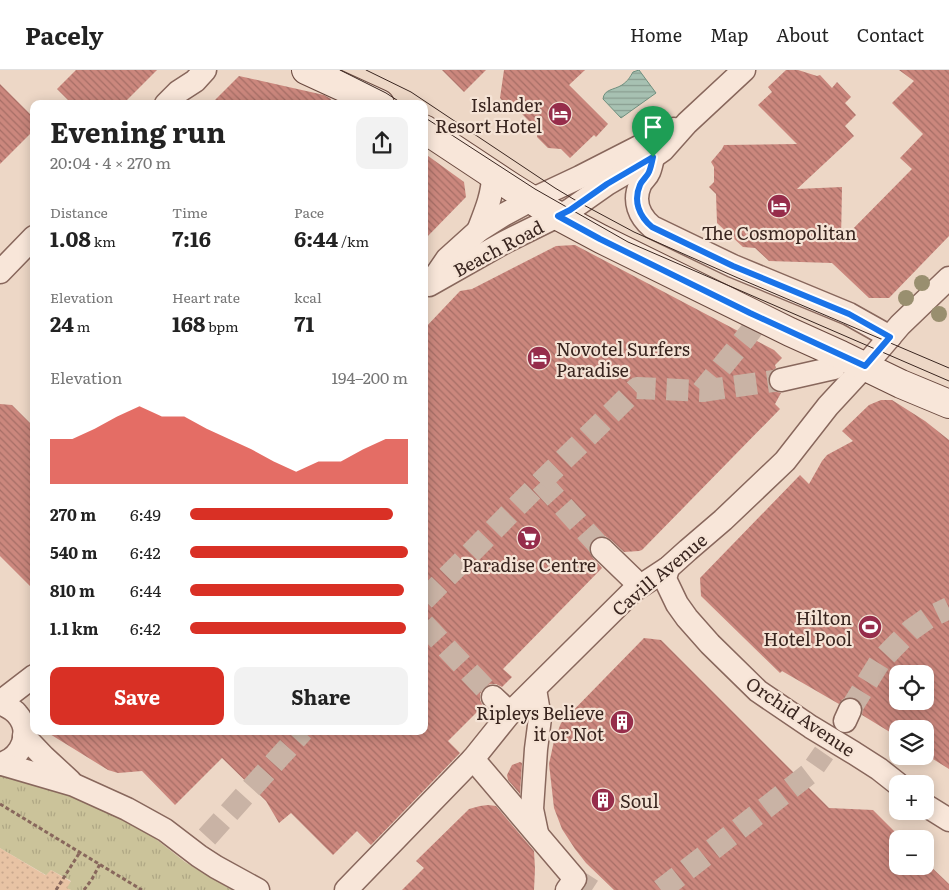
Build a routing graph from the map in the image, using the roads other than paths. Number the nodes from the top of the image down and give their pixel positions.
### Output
1 (184, 70) edge
2 (205, 70) edge
3 (306, 70) edge
4 (744, 70) edge
5 (172, 98) edge
6 (371, 100) edge
7 (687, 123) junction
8 (428, 131) edge
9 (653, 157) junction
10 (493, 175) junction
11 (531, 200) junction
12 (558, 216) junction
13 (478, 231) junction
14 (30, 242) edge
15 (0, 272) edge
16 (949, 278) edge
17 (428, 285) edge
18 (428, 287) edge
19 (890, 337) junction
20 (865, 366) junction
21 (834, 368) dead end
22 (781, 380) tunnel mouth
23 (949, 404) edge
24 (602, 549) tunnel mouth
25 (668, 568) junction
26 (633, 579) dead end
27 (30, 679) edge
28 (535, 689) junction
29 (493, 696) tunnel mouth
30 (0, 703) edge
31 (510, 713) junction
32 (30, 714) edge
33 (24, 730) junction
34 (473, 759) junction
35 (1, 764) edge
36 (889, 777) edge
37 (74, 785) junction
38 (934, 811) edge
39 (949, 820) edge
40 (537, 833) junction
41 (258, 890) edge
42 (346, 890) edge
43 (567, 890) edge

1 - 5 street
2 - 5 street
3 - 6 street
4 - 7 street, Beach Road
7 - 9 street, Beach Road
7 - 11 street, Beach Road
8 - 10 street
9 - 12 street, Beach Road
9 - 19 street
10 - 11 street
10 - 13 street
11 - 12 street
11 - 13 street, Beach Road
12 - 18 street, Beach Road
12 - 20 street
13 - 17 street, Beach Road
14 - 15 street
16 - 19 street, Cavill Avenue
19 - 20 street, Cavill Avenue
20 - 23 street
20 - 25 street, Cavill Avenue
21 - 22 street
24 - 26 street
25 - 28 street, Cavill Avenue
25 - 36 street, Orchid Avenue
27 - 30 street
28 - 31 street, Cavill Avenue
28 - 40 street
29 - 31 street
30 - 33 street
31 - 34 street, Cavill Avenue
32 - 33 street
33 - 35 street
33 - 37 street
34 - 40 street
34 - 42 street, Cavill Avenue
35 - 37 street
37 - 41 street
38 - 39 street
40 - 43 street

